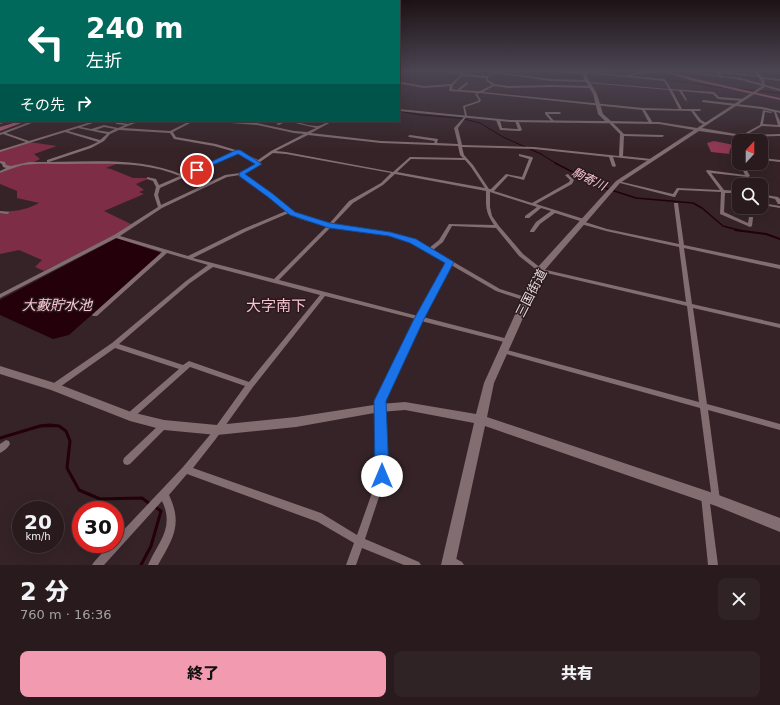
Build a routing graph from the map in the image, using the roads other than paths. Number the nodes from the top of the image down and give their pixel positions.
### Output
1 (478, 97) edge
2 (533, 97) edge
3 (596, 97) edge
4 (674, 97) edge
5 (684, 97) edge
6 (717, 97) edge
7 (747, 97) edge
8 (686, 100) dead end
9 (743, 100) junction
10 (703, 102) dead end
11 (598, 104) junction
12 (737, 104) junction
13 (766, 105) dead end
14 (762, 108) junction
15 (643, 109) junction
16 (681, 109) junction
17 (400, 110) edge
18 (692, 110) junction
19 (700, 110) dead end
20 (777, 111) edge
21 (560, 113) dead end
22 (466, 117) junction
23 (498, 120) junction
24 (517, 121) junction
25 (552, 121) junction
26 (16, 122) edge
27 (24, 122) edge
28 (32, 122) edge
29 (94, 122) edge
30 (136, 122) edge
31 (190, 122) edge
32 (231, 122) edge
33 (283, 122) edge
34 (293, 122) edge
35 (329, 122) edge
36 (117, 123) dead end
37 (611, 123) junction
38 (651, 123) junction
39 (278, 124) dead end
40 (301, 124) junction
41 (706, 124) junction
42 (760, 124) junction
43 (129, 125) junction
44 (780, 125) edge
45 (78, 127) junction
46 (319, 127) junction
47 (120, 129) junction
48 (93, 130) junction
49 (698, 130) junction
50 (1, 131) edge
51 (65, 131) junction
52 (285, 131) junction
53 (171, 132) junction
54 (109, 133) junction
55 (305, 134) junction
56 (749, 134) edge
57 (622, 135) junction
58 (780, 135) edge
59 (410, 136) dead end
60 (662, 136) dead end
61 (768, 136) edge
62 (732, 137) edge
63 (100, 141) junction
64 (29, 142) junction
65 (435, 144) junction
66 (460, 146) junction
67 (0, 151) edge
68 (238, 152) junction
69 (272, 152) junction
70 (520, 156) dead end
71 (611, 156) junction
72 (621, 157) junction
73 (465, 159) junction
74 (651, 160) junction
75 (768, 160) edge
76 (780, 161) edge
77 (0, 162) edge
78 (44, 162) junction
79 (258, 162) junction
80 (614, 166) dead end
81 (10, 167) junction
82 (745, 170) edge
83 (0, 172) edge
84 (241, 174) junction
85 (394, 174) junction
86 (568, 175) dead end
87 (183, 176) junction
88 (148, 178) dead end
89 (618, 182) junction
90 (158, 187) junction
91 (488, 190) junction
92 (723, 190) junction
93 (732, 191) edge
94 (768, 196) edge
95 (780, 203) edge
96 (532, 204) junction
97 (676, 204) dead end
98 (768, 205) edge
99 (160, 207) junction
100 (540, 207) junction
101 (780, 207) edge
102 (289, 210) junction
103 (554, 211) junction
104 (0, 212) edge
105 (7, 213) dead end
106 (527, 217) dead end
107 (751, 218) dead end
108 (584, 222) junction
109 (329, 226) junction
110 (497, 227) junction
111 (532, 231) dead end
112 (116, 236) junction
113 (682, 246) junction
114 (166, 251) junction
115 (429, 251) junction
116 (189, 258) junction
117 (450, 262) junction
118 (212, 265) junction
119 (780, 267) edge
120 (540, 270) junction
121 (275, 281) junction
122 (324, 294) junction
123 (0, 296) edge
124 (526, 299) junction
125 (690, 305) junction
126 (95, 315) dead end
127 (419, 319) junction
128 (780, 326) edge
129 (114, 345) junction
130 (506, 346) junction
131 (184, 368) junction
132 (0, 370) edge
133 (250, 385) junction
134 (54, 387) junction
135 (704, 406) junction
136 (380, 408) junction
137 (130, 416) junction
138 (481, 420) junction
139 (164, 425) junction
140 (780, 427) edge
141 (217, 430) junction
142 (127, 461) dead end
143 (186, 470) junction
144 (164, 495) junction
145 (711, 498) junction
146 (780, 525) edge
147 (359, 541) junction
148 (452, 563) edge
149 (97, 565) edge
150 (153, 565) edge
151 (351, 565) edge
152 (416, 565) edge
153 (713, 565) edge

1 - 22 street
2 - 11 street
3 - 11 street
4 - 16 street
5 - 8 street
6 - 9 street
7 - 9 street, 三国街道
9 - 12 street, 三国街道
10 - 12 street
11 - 15 street
11 - 37 street
12 - 14 street
12 - 41 street, 三国街道
13 - 14 street
14 - 20 street
15 - 16 street
15 - 38 street
16 - 18 street
17 - 22 street
18 - 19 street
18 - 41 street
20 - 42 street
20 - 44 street
21 - 25 street
22 - 23 street
22 - 66 street
23 - 24 street
23 - 24 street
24 - 25 street
25 - 37 street
26 - 50 main road
27 - 50 main road
28 - 50 street
29 - 45 street
30 - 43 street
31 - 53 street
32 - 52 street
33 - 39 street
34 - 40 street
35 - 46 street
36 - 43 street
37 - 38 street
37 - 57 street
38 - 49 street
40 - 46 street
40 - 52 street
41 - 49 street, 三国街道
42 - 44 street
42 - 56 street
43 - 47 street
45 - 48 street
45 - 51 street
46 - 55 street
47 - 48 street
47 - 53 street
47 - 54 street
48 - 54 street
49 - 62 street
49 - 74 street, 三国街道
50 - 64 street
51 - 63 street
51 - 64 street
52 - 55 street
53 - 68 street
54 - 63 street
55 - 65 street
55 - 69 street
57 - 60 street
57 - 72 street
58 - 61 street
59 - 65 street
63 - 78 street
64 - 67 street
65 - 66 street
66 - 71 street
66 - 73 street
68 - 79 street
68 - 87 street
69 - 79 street
69 - 85 street
70 - 91 street
71 - 72 street
71 - 80 street
72 - 74 street
73 - 85 street
73 - 91 street
74 - 89 street, 三国街道
75 - 76 street
77 - 81 street
78 - 81 street
78 - 87 street
79 - 84 street
81 - 83 street
82 - 92 street
84 - 99 street
84 - 102 street
85 - 91 street
85 - 109 street
86 - 96 street
87 - 90 street
88 - 90 street
89 - 92 street
89 - 108 street, 三国街道
90 - 99 street
91 - 96 street
91 - 110 street
92 - 93 street
92 - 107 street
94 - 95 street
96 - 100 street
97 - 113 street
98 - 101 street
99 - 112 street
100 - 103 street
100 - 106 street
102 - 109 street
102 - 116 street
103 - 108 street
103 - 111 street
104 - 105 street
108 - 113 street
108 - 120 street, 三国街道
109 - 115 street
109 - 121 street
110 - 115 street
110 - 120 street
112 - 114 street
112 - 123 street
113 - 119 street
113 - 125 street
114 - 116 street
114 - 126 street
115 - 117 street
116 - 118 street
117 - 124 street
117 - 127 street
118 - 121 street
118 - 129 street
120 - 124 street, 三国街道
120 - 125 street
121 - 122 street
122 - 127 street
122 - 133 street
124 - 130 street, 三国街道
125 - 128 street
125 - 135 street
127 - 130 street
127 - 136 street
129 - 131 street
129 - 134 street
130 - 135 street
130 - 138 street, 三国街道
131 - 133 street
131 - 137 street
132 - 134 street
133 - 141 street
134 - 137 street
135 - 140 street
135 - 145 street
136 - 138 street
136 - 141 street
136 - 147 street
137 - 139 street
138 - 145 street
138 - 148 street, 三国街道
139 - 141 street
139 - 142 street
141 - 143 street
143 - 144 street
143 - 147 street
144 - 149 street
144 - 150 street
145 - 146 street
145 - 153 street
147 - 151 street
147 - 152 street

